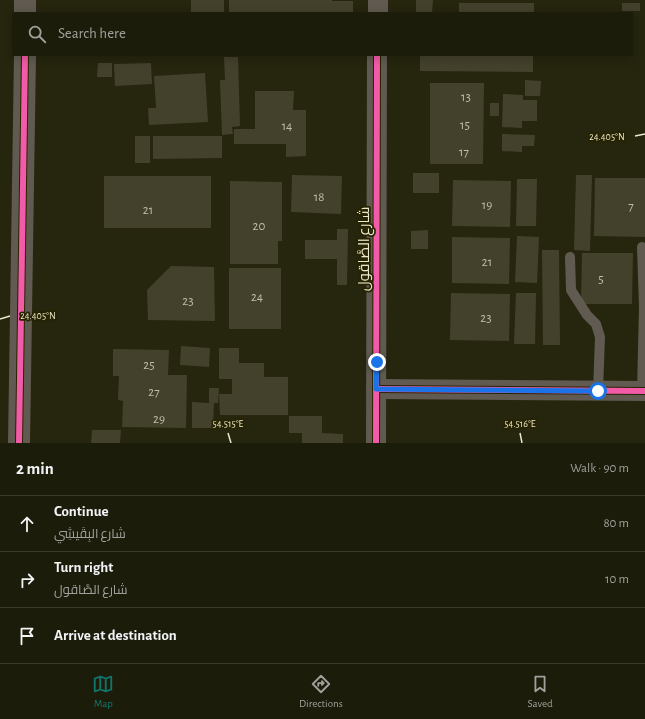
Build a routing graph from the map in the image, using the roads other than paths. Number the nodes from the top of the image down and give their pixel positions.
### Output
1 (25, 0) edge
2 (378, 0) edge
3 (25, 12) edge
4 (378, 12) edge
5 (25, 56) edge
6 (377, 56) edge
7 (642, 247) dead end
8 (570, 257) dead end
9 (376, 389) junction
10 (598, 391) junction
11 (643, 392) edge
12 (19, 443) edge
13 (376, 443) edge

1 - 3 street
2 - 4 street
5 - 12 street
6 - 9 street, شارع الصَّاقول
7 - 11 lane
8 - 10 lane
9 - 10 street
9 - 13 street, شارع الصَّاقول
10 - 11 street

